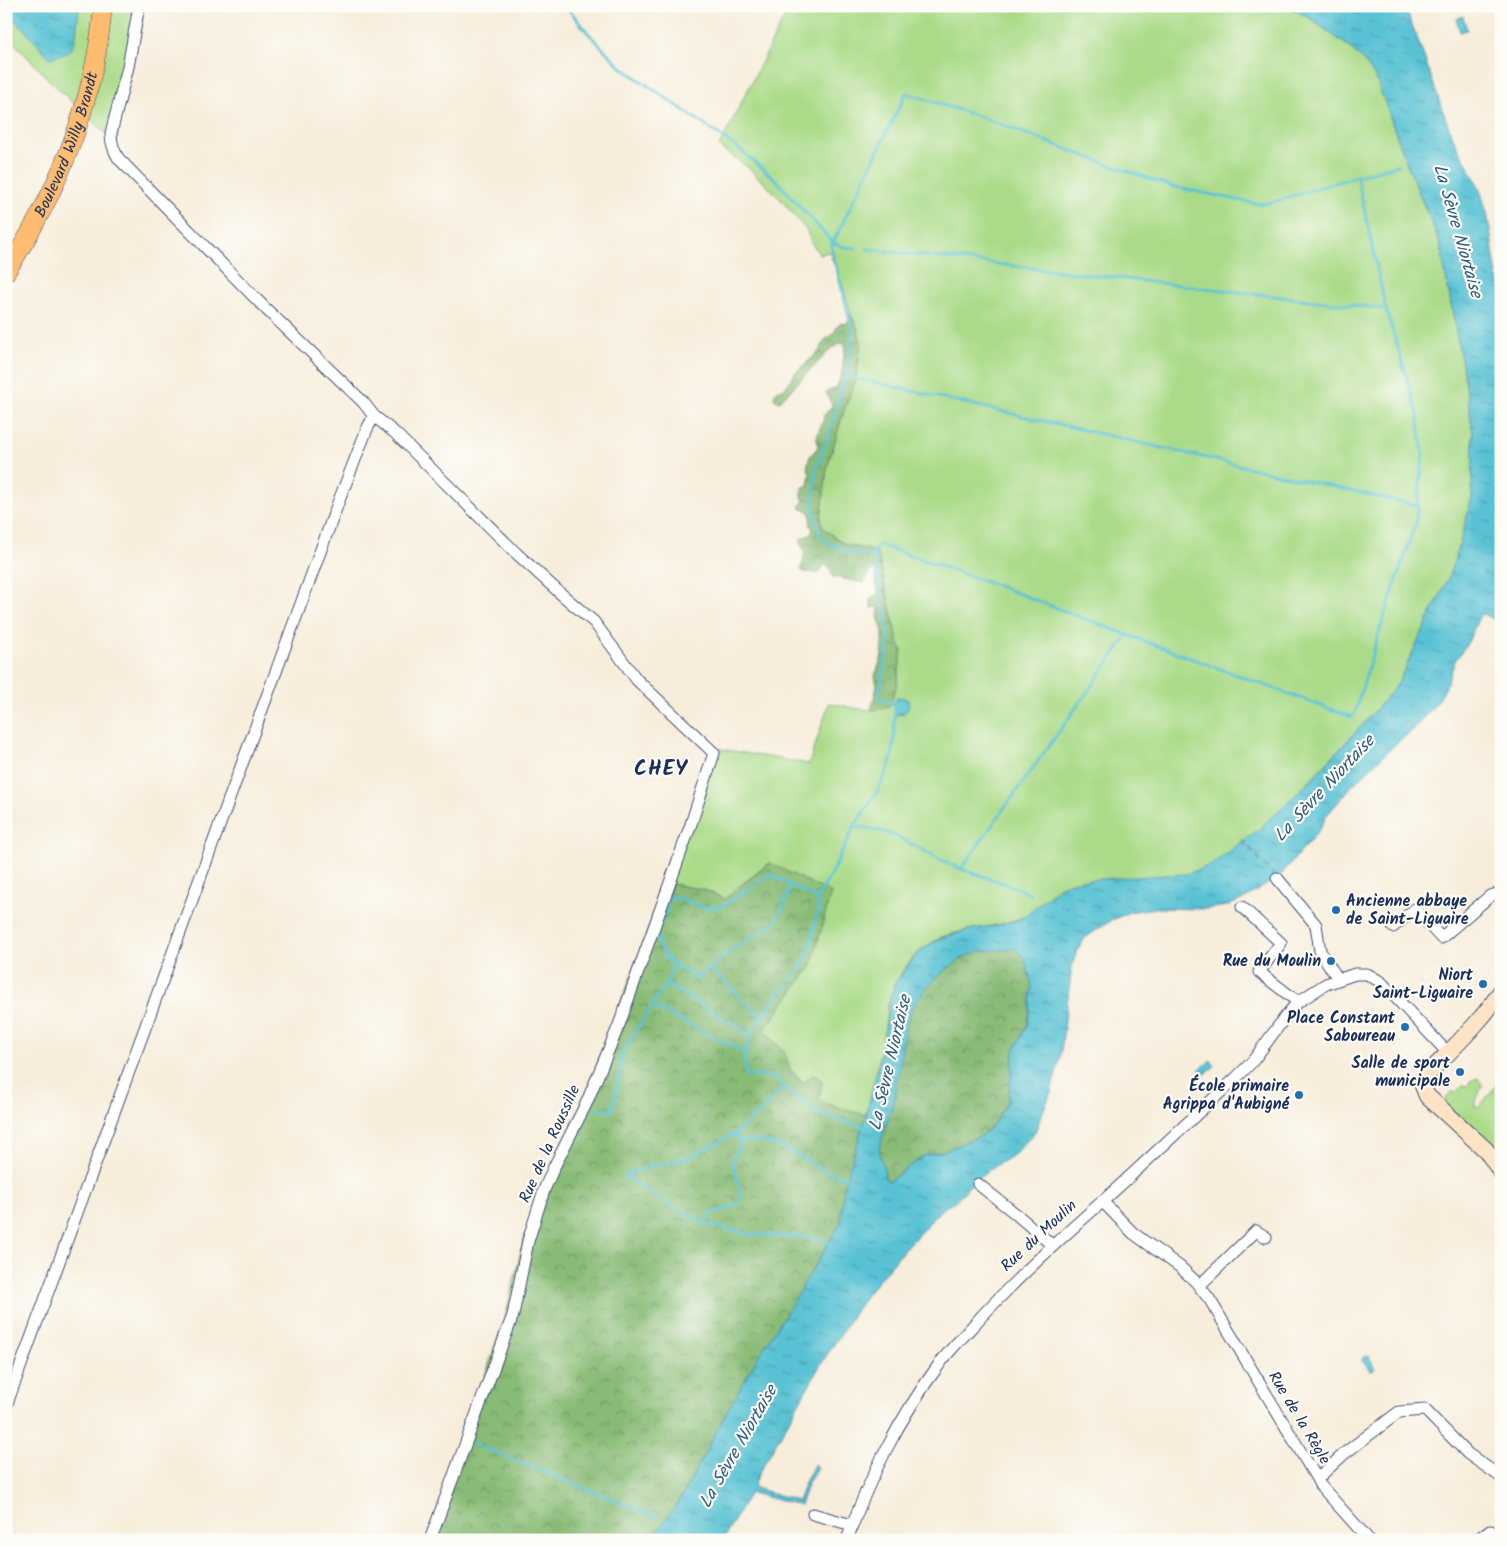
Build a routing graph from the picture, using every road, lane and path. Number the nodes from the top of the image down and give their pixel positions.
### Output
1 (103, 6) edge
2 (139, 6) edge
3 (6, 272) edge
4 (374, 416) junction
5 (1277, 878) dead end
6 (1501, 893) edge
7 (1242, 907) dead end
8 (1393, 927) dead end
9 (1338, 980) junction
10 (1501, 991) edge
11 (1298, 1002) junction
12 (1448, 1053) junction
13 (1501, 1172) edge
14 (978, 1184) dead end
15 (1102, 1201) junction
16 (1266, 1237) dead end
17 (1052, 1245) junction
18 (1199, 1286) junction
19 (6, 1406) edge
20 (1501, 1477) edge
21 (1317, 1479) junction
22 (813, 1514) dead end
23 (852, 1526) junction
24 (1490, 1530) dead end
25 (430, 1540) edge
26 (847, 1540) edge
27 (1370, 1540) edge
28 (1477, 1540) edge

1 - 3 main road, Boulevard Willy Brandt
2 - 4 street
4 - 19 street
4 - 25 street, Rue de la Roussille
5 - 9 street
6 - 8 street
7 - 11 street
9 - 11 street, Rue du Moulin
9 - 12 street, Rue du Moulin
10 - 12 street
11 - 15 street, Rue du Moulin
12 - 13 street
14 - 17 street
15 - 17 street, Rue du Moulin
15 - 18 street, Rue de la Règle
16 - 18 street
17 - 23 street, Rue du Moulin
18 - 21 street, Rue de la Règle
20 - 21 street, Rue de la Règle
21 - 27 street
22 - 23 street
23 - 26 street, Rue du Moulin
24 - 28 street

